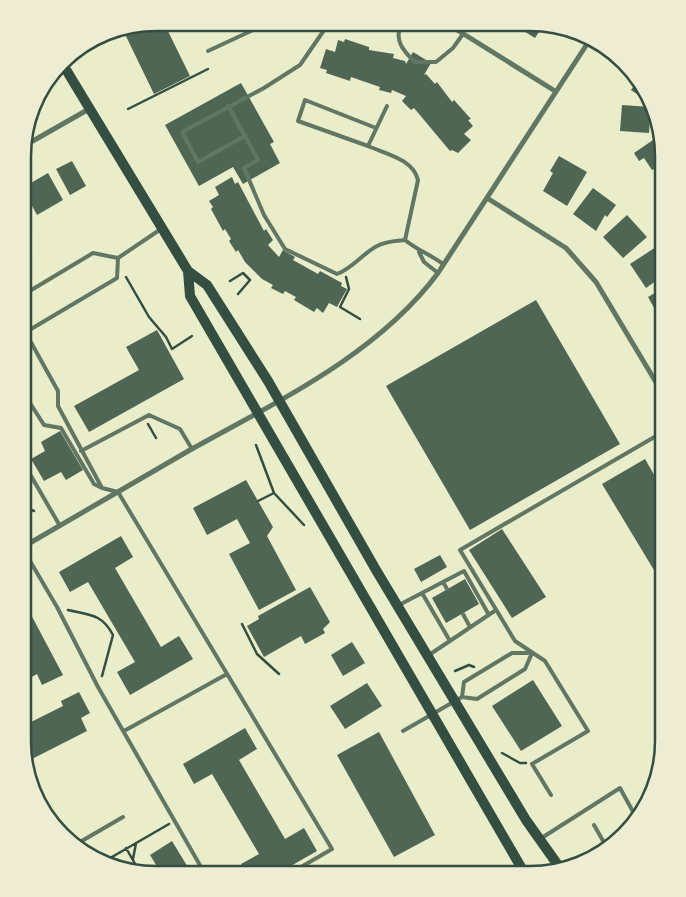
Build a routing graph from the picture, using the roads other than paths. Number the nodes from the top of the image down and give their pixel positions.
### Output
1 (398, 31) edge
2 (459, 31) edge
3 (249, 32) edge
4 (323, 32) edge
5 (463, 34) junction
6 (586, 45) edge
7 (208, 51) dead end
8 (66, 70) edge
9 (555, 91) junction
10 (228, 106) junction
11 (387, 106) dead end
12 (89, 109) junction
13 (376, 128) junction
14 (245, 136) junction
15 (32, 141) edge
16 (368, 146) junction
17 (487, 198) junction
18 (161, 228) junction
19 (405, 240) junction
20 (419, 252) junction
21 (118, 261) junction
22 (444, 264) junction
23 (188, 271) junction
24 (438, 273) junction
25 (31, 290) edge
26 (31, 329) edge
27 (31, 341) edge
28 (655, 380) edge
29 (279, 399) junction
30 (31, 405) edge
31 (258, 412) junction
32 (655, 437) edge
33 (192, 449) junction
34 (81, 451) junction
35 (31, 476) edge
36 (102, 488) junction
37 (118, 492) junction
38 (60, 526) junction
39 (31, 543) edge
40 (31, 562) edge
41 (443, 582) junction
42 (447, 589) dead end
43 (422, 593) junction
44 (397, 606) junction
45 (496, 610) junction
46 (463, 614) dead end
47 (489, 615) junction
48 (470, 627) junction
49 (450, 641) junction
50 (532, 653) junction
51 (427, 656) junction
52 (227, 674) junction
53 (458, 699) junction
54 (433, 714) junction
55 (402, 731) dead end
56 (124, 732) junction
57 (551, 795) dead end
58 (633, 811) edge
59 (123, 817) dead end
60 (594, 825) dead end
61 (540, 839) junction
62 (82, 841) edge
63 (603, 842) edge
64 (556, 862) edge
65 (201, 866) edge
66 (303, 866) edge
67 (520, 866) edge

1 - 5 lane
2 - 5 street
3 - 7 lane
4 - 10 lane
5 - 9 street
6 - 9 street
8 - 12 main road
9 - 17 street
10 - 14 lane
10 - 14 lane
11 - 13 lane
12 - 15 street
12 - 18 main road
13 - 16 lane
13 - 16 lane
14 - 19 lane
16 - 19 lane
17 - 22 street
17 - 28 street
18 - 21 lane
18 - 23 main road
19 - 20 lane
20 - 22 lane
20 - 24 lane
21 - 25 lane
21 - 26 lane
22 - 24 street
23 - 29 main road
23 - 31 main road
24 - 29 street
27 - 34 lane
29 - 31 street
29 - 44 main road
30 - 36 lane
31 - 33 street
31 - 54 main road
32 - 45 lane
33 - 34 lane
33 - 37 street
34 - 36 lane
35 - 38 lane
36 - 37 lane
37 - 38 street
37 - 52 lane
38 - 39 street
40 - 56 lane
41 - 42 lane
41 - 43 lane
41 - 47 lane
43 - 44 lane
43 - 49 lane
44 - 51 main road
45 - 47 lane
45 - 50 lane
46 - 48 lane
47 - 48 lane
48 - 49 lane
49 - 51 lane
50 - 53 lane
50 - 53 lane
50 - 57 lane
51 - 53 main road
52 - 56 lane
52 - 66 lane
53 - 54 lane
53 - 61 main road
54 - 55 lane
54 - 67 main road
56 - 65 lane
58 - 61 lane
59 - 62 lane
60 - 63 lane
61 - 64 main road

